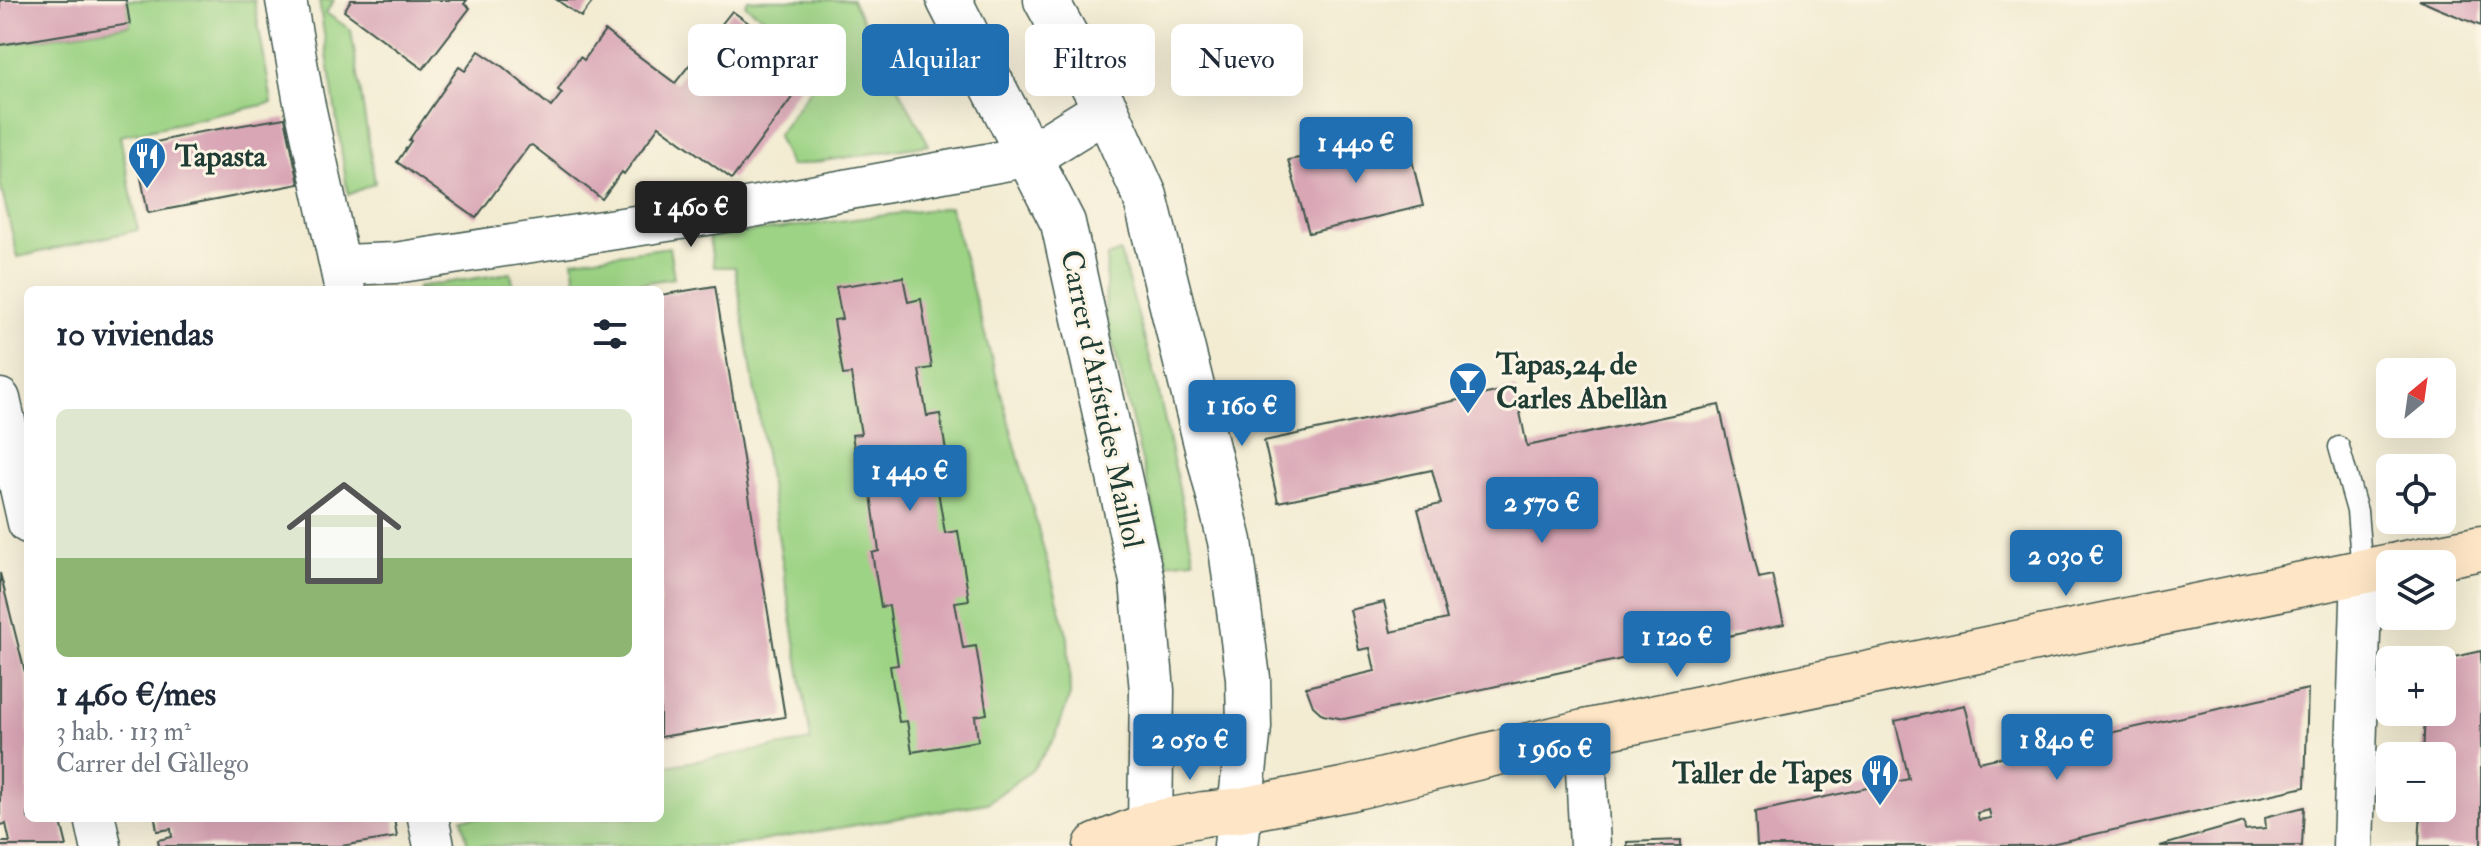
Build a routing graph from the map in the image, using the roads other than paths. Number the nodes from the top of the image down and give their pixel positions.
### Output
1 (286, 0) edge
2 (949, 0) edge
3 (1046, 0) edge
4 (1106, 109) junction
5 (1030, 156) junction
6 (343, 278) edge
7 (0, 399) edge
8 (2339, 447) dead end
9 (24, 505) edge
10 (2481, 548) edge
11 (2376, 550) edge
12 (2456, 553) edge
13 (2376, 569) edge
14 (2377, 630) edge
15 (1584, 732) junction
16 (96, 822) edge
17 (429, 822) edge
18 (1238, 828) edge
19 (1148, 835) edge
20 (101, 846) edge
21 (434, 846) edge
22 (1096, 846) edge
23 (1590, 846) edge
24 (2353, 846) edge

1 - 6 street
2 - 5 street, Carrer d'Arístides Maillol
3 - 4 street
4 - 5 street
4 - 18 street
5 - 6 street
5 - 19 street, Carrer d'Arístides Maillol
7 - 9 street
8 - 11 lane
10 - 12 main road
13 - 15 main road
14 - 24 street
15 - 18 main road
15 - 23 street
16 - 20 street
17 - 21 street
18 - 19 main road
19 - 22 main road

